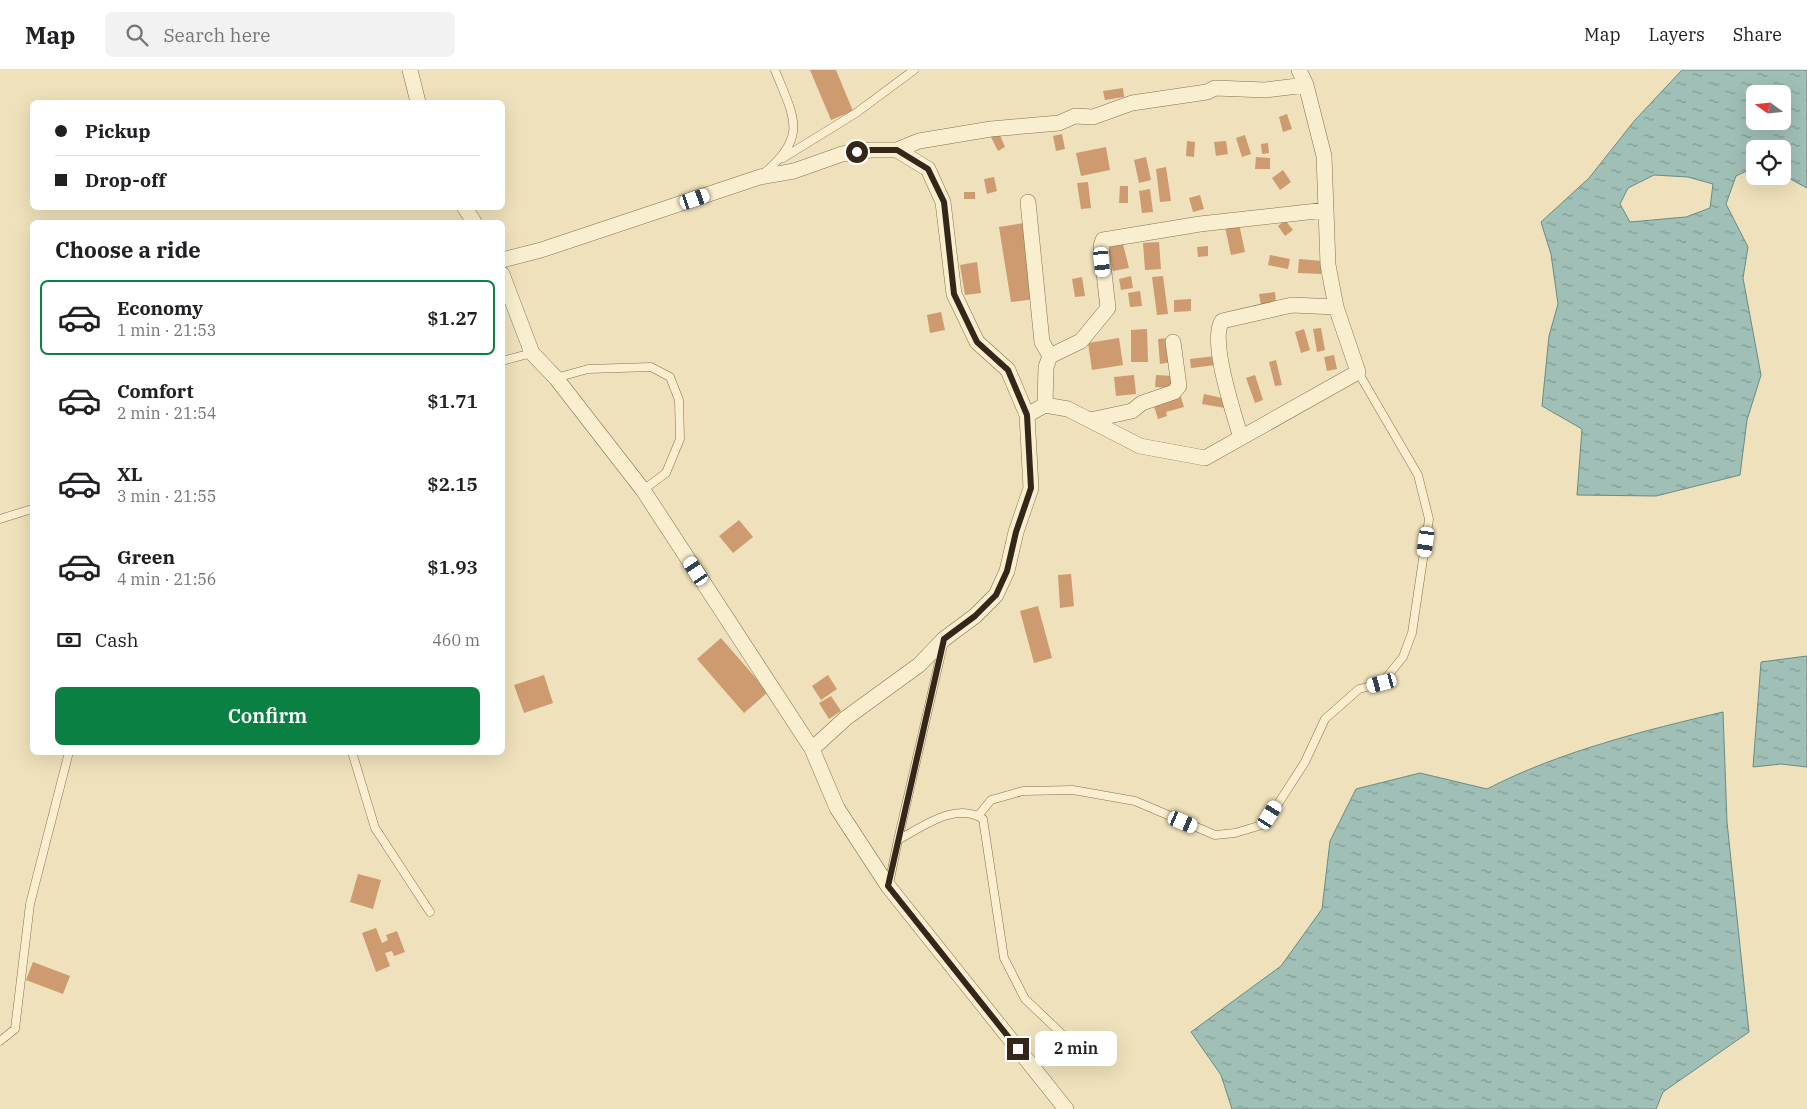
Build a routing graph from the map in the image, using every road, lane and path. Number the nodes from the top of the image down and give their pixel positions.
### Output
1 (410, 70) edge
2 (775, 70) edge
3 (914, 70) edge
4 (1299, 70) edge
5 (1306, 85) junction
6 (418, 100) edge
7 (897, 150) junction
8 (783, 158) junction
9 (760, 177) junction
10 (1028, 202) dead end
11 (1326, 210) junction
12 (505, 259) edge
13 (505, 282) edge
14 (1336, 307) junction
15 (1173, 342) dead end
16 (532, 353) junction
17 (1050, 356) junction
18 (505, 360) edge
19 (1358, 372) junction
20 (556, 378) junction
21 (1046, 405) junction
22 (1027, 415) junction
23 (1090, 420) junction
24 (1241, 438) junction
25 (643, 490) junction
26 (30, 510) edge
27 (0, 519) edge
28 (944, 639) junction
29 (812, 749) junction
30 (68, 755) edge
31 (353, 755) edge
32 (978, 816) junction
33 (898, 840) junction
34 (888, 886) junction
35 (430, 912) dead end
36 (1063, 1035) dead end
37 (0, 1041) edge
38 (1066, 1109) edge

1 - 6 street
2 - 8 lane
3 - 8 lane
4 - 5 street
5 - 7 street
5 - 11 street
7 - 9 street
7 - 22 street
8 - 9 lane
9 - 12 street
10 - 17 street
11 - 14 street
11 - 17 street
13 - 16 street
14 - 19 street
14 - 24 street
15 - 23 street
16 - 18 lane
16 - 20 street
17 - 21 street
19 - 24 street
19 - 32 lane
20 - 25 street
20 - 25 lane
21 - 22 street
21 - 23 street
22 - 28 street
23 - 24 street
25 - 29 street
26 - 27 lane
28 - 29 street
28 - 33 lane
29 - 34 street
30 - 37 lane
31 - 35 lane
32 - 33 lane
32 - 36 lane
33 - 34 lane
34 - 38 street

